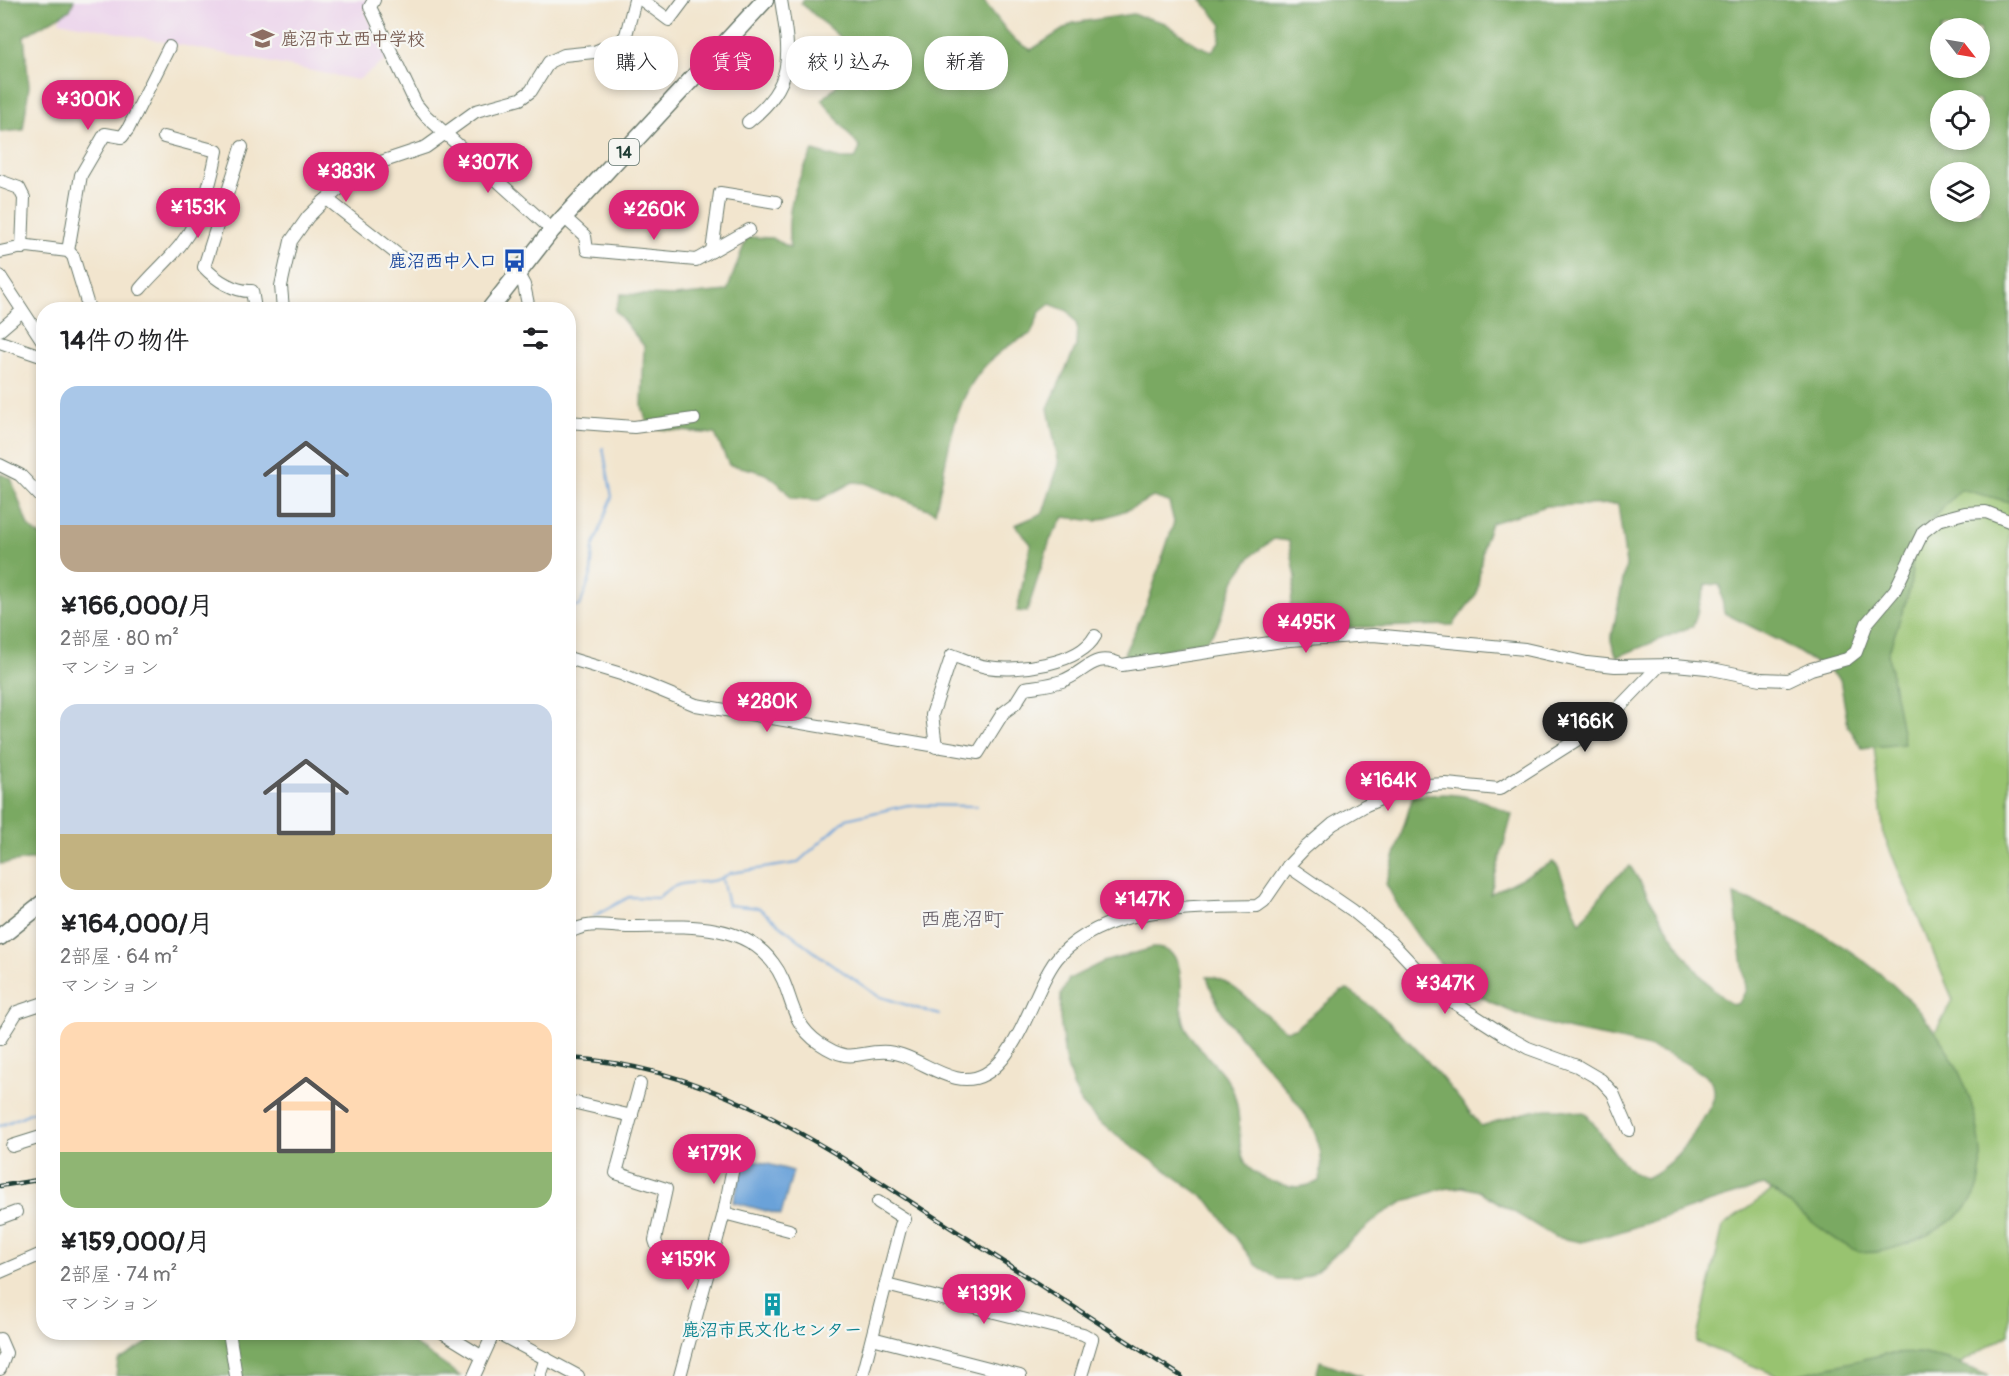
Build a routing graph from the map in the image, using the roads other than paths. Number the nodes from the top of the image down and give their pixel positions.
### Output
1 (374, 0) edge
2 (635, 0) edge
3 (642, 0) edge
4 (684, 0) edge
5 (765, 0) edge
6 (781, 0) edge
7 (169, 47) dead end
8 (748, 122) dead end
9 (445, 135) junction
10 (164, 137) dead end
11 (243, 147) dead end
12 (0, 181) edge
13 (327, 199) junction
14 (776, 202) dead end
15 (564, 217) junction
16 (552, 230) junction
17 (749, 230) dead end
18 (22, 248) junction
19 (68, 251) junction
20 (712, 251) junction
21 (0, 252) edge
22 (407, 262) dead end
23 (517, 272) junction
24 (0, 276) edge
25 (140, 289) dead end
26 (87, 302) edge
27 (254, 302) edge
28 (282, 302) edge
29 (495, 302) edge
30 (528, 302) edge
31 (21, 312) junction
32 (0, 330) edge
33 (36, 332) edge
34 (0, 342) edge
35 (36, 354) edge
36 (694, 419) dead end
37 (576, 423) edge
38 (0, 465) edge
39 (36, 492) edge
40 (2009, 521) edge
41 (1095, 636) dead end
42 (576, 660) edge
43 (1658, 667) junction
44 (936, 747) junction
45 (1288, 866) junction
46 (36, 908) edge
47 (576, 929) edge
48 (0, 937) edge
49 (36, 1006) edge
50 (0, 1039) edge
51 (640, 1084) dead end
52 (576, 1103) edge
53 (632, 1116) junction
54 (1629, 1130) dead end
55 (36, 1138) edge
56 (12, 1146) dead end
57 (734, 1162) dead end
58 (878, 1202) dead end
59 (16, 1212) dead end
60 (724, 1213) junction
61 (0, 1218) edge
62 (789, 1230) dead end
63 (36, 1256) edge
64 (711, 1264) junction
65 (0, 1272) edge
66 (886, 1285) junction
67 (872, 1338) junction
68 (0, 1339) edge
69 (230, 1340) edge
70 (455, 1340) edge
71 (490, 1340) edge
72 (511, 1340) edge
73 (481, 1356) junction
74 (546, 1358) junction
75 (0, 1369) edge
76 (236, 1376) edge
77 (474, 1376) edge
78 (540, 1376) edge
79 (578, 1376) edge
80 (680, 1376) edge
81 (862, 1376) edge
82 (1020, 1376) edge
83 (1081, 1376) edge

1 - 9 street
2 - 9 street
3 - 4 street
5 - 15 main road, 14
6 - 8 street
7 - 19 street
9 - 13 street
9 - 16 street
10 - 25 street
11 - 27 street
12 - 18 street
13 - 22 street
13 - 28 street
14 - 20 street
15 - 16 main road, 14
15 - 20 street
16 - 23 main road, 14
17 - 20 street
18 - 19 street
18 - 21 street
19 - 26 street
23 - 29 main road, 14
23 - 30 street
24 - 31 street
31 - 32 street
31 - 33 street
34 - 35 street
36 - 37 street
38 - 39 street
40 - 43 street
41 - 44 street
42 - 44 street
43 - 44 street
43 - 45 street
45 - 47 street
45 - 54 street
46 - 48 main road
49 - 50 street
51 - 53 street
52 - 53 street
53 - 64 street
55 - 56 street
57 - 60 street
58 - 66 street
59 - 61 street
60 - 62 street
60 - 64 street
63 - 65 street
64 - 80 street
66 - 67 street
66 - 83 street
67 - 81 street
67 - 82 street
68 - 75 street
69 - 76 street
70 - 73 street
71 - 73 street
72 - 74 street
73 - 77 street
74 - 78 street
74 - 79 street

